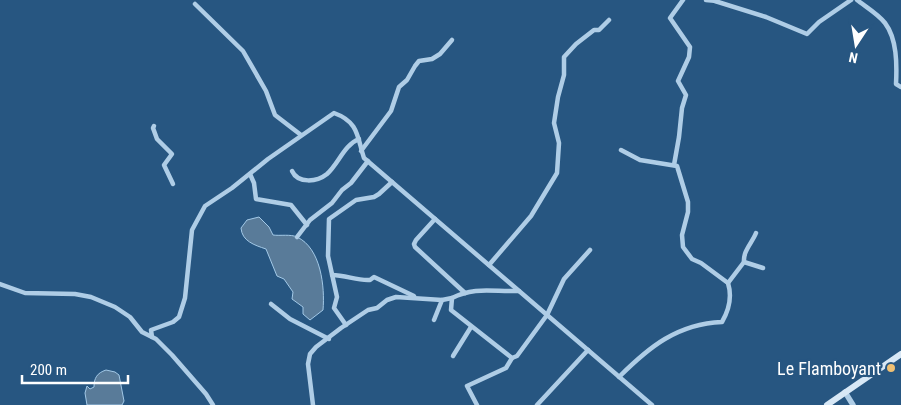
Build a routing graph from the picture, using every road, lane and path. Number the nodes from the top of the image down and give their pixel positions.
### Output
1 (683, 0) edge
2 (706, 0) edge
3 (718, 0) edge
4 (851, 0) edge
5 (857, 0) edge
6 (195, 4) dead end
7 (608, 20) dead end
8 (452, 40) dead end
9 (901, 87) edge
10 (154, 126) dead end
11 (301, 135) junction
12 (359, 139) junction
13 (621, 150) dead end
14 (362, 151) junction
15 (368, 161) junction
16 (674, 166) junction
17 (292, 171) dead end
18 (250, 174) junction
19 (392, 182) junction
20 (173, 184) dead end
21 (434, 219) junction
22 (307, 225) junction
23 (756, 233) dead end
24 (297, 237) dead end
25 (590, 250) dead end
26 (744, 262) junction
27 (489, 265) junction
28 (763, 268) dead end
29 (332, 274) junction
30 (728, 282) junction
31 (0, 284) edge
32 (519, 291) junction
33 (465, 293) junction
34 (418, 297) junction
35 (452, 298) junction
36 (442, 300) junction
37 (271, 304) dead end
38 (547, 315) junction
39 (434, 320) dead end
40 (346, 325) junction
41 (471, 327) junction
42 (152, 337) junction
43 (329, 339) junction
44 (588, 350) junction
45 (901, 354) edge
46 (453, 356) dead end
47 (512, 358) junction
48 (619, 377) junction
49 (855, 386) junction
50 (845, 392) junction
51 (852, 403) edge
52 (312, 404) edge
53 (213, 405) edge
54 (477, 405) edge
55 (537, 405) edge
56 (652, 405) edge
57 (827, 405) edge

1 - 16 street
2 - 3 street
3 - 4 street
5 - 9 street
6 - 11 street
7 - 27 street
8 - 14 street
10 - 20 street
11 - 12 street
11 - 18 street
12 - 14 street
12 - 17 street
13 - 16 street
14 - 15 street
15 - 19 street
15 - 22 street
16 - 30 street
18 - 22 street
18 - 42 street
19 - 21 street
19 - 29 street
21 - 27 street
21 - 33 street
22 - 24 street
23 - 26 street
25 - 38 street
26 - 28 street
26 - 30 street
27 - 32 street
29 - 34 street
29 - 40 street
30 - 48 street
31 - 42 street
32 - 33 street
32 - 38 street
33 - 35 street
34 - 36 street
34 - 40 street
35 - 36 street
35 - 41 street
36 - 39 street
37 - 43 street
38 - 44 street
38 - 47 street
40 - 43 street
41 - 46 street
41 - 47 street
42 - 53 street
43 - 52 street
44 - 48 street
44 - 55 street
45 - 49 main road
47 - 54 street
48 - 56 street
49 - 50 main road
49 - 51 street
50 - 51 street
50 - 57 main road

